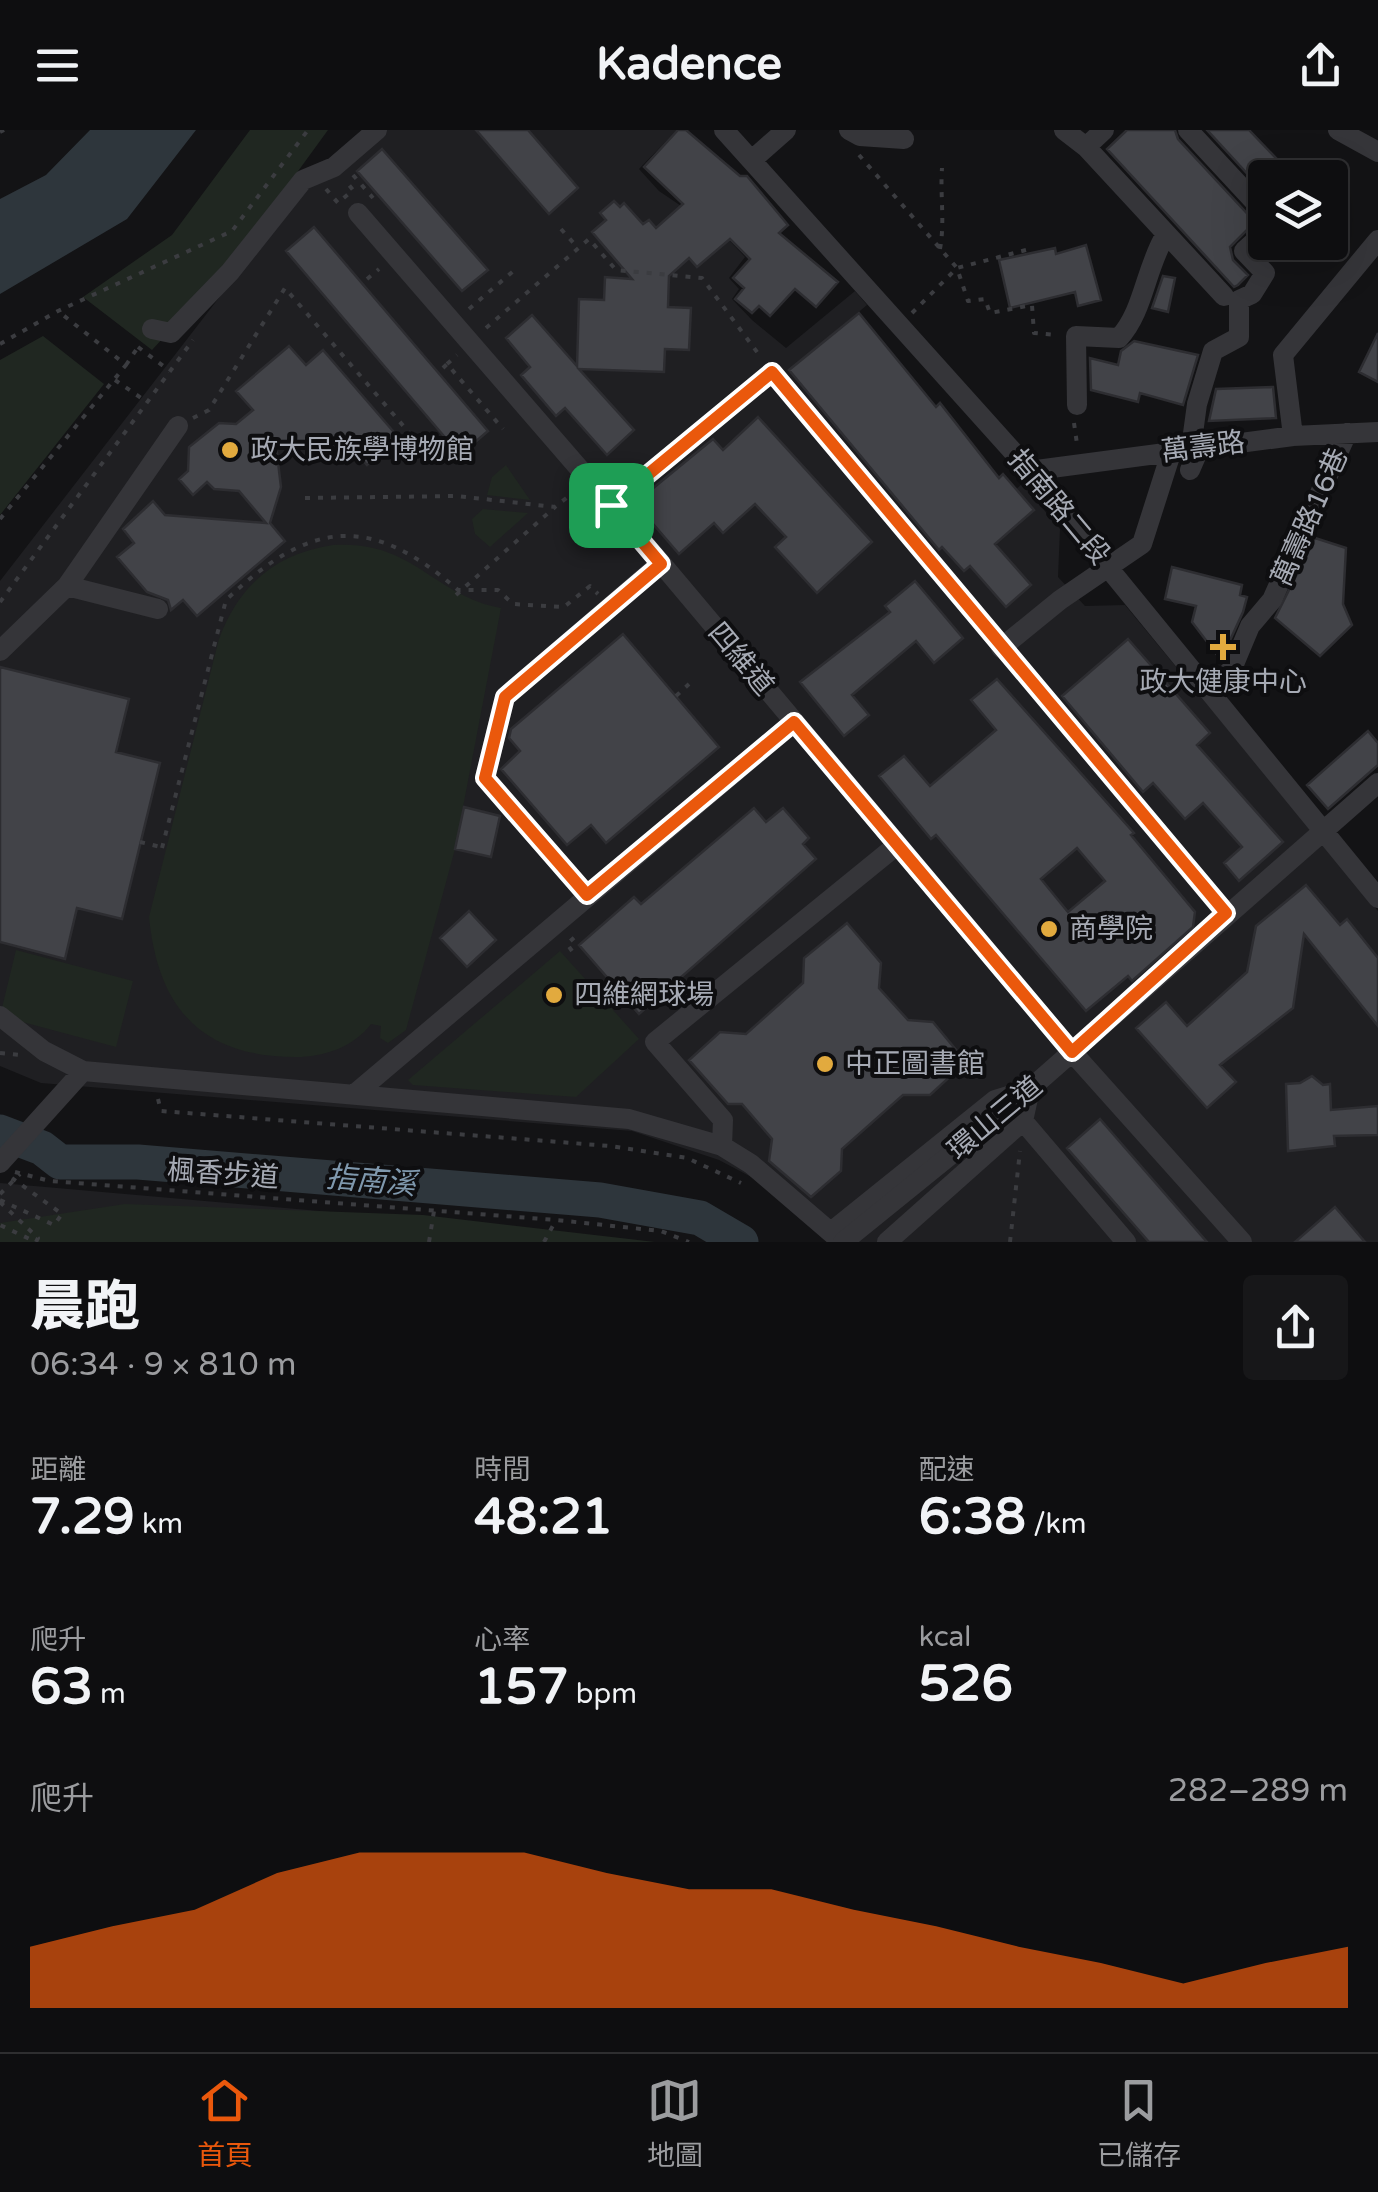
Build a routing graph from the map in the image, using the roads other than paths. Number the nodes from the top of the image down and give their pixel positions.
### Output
1 (377, 130) edge
2 (724, 130) edge
3 (786, 130) edge
4 (1064, 130) edge
5 (1104, 130) edge
6 (1188, 130) edge
7 (1338, 130) edge
8 (849, 137) edge
9 (904, 140) dead end
10 (1086, 147) junction
11 (1378, 152) edge
12 (752, 160) junction
13 (1248, 195) edge
14 (368, 208) road end
15 (1166, 234) junction
16 (1378, 240) edge
17 (1252, 260) edge
18 (1224, 296) dead end
19 (152, 330) road end
20 (1075, 406) road end
21 (178, 426) road end
22 (1378, 432) edge
23 (1347, 433) junction
24 (1294, 436) junction
25 (1188, 448) junction
26 (1190, 470) dead end
27 (1029, 471) junction
28 (611, 505) junction
29 (661, 564) junction
30 (1109, 566) junction
31 (67, 586) junction
32 (158, 609) dead end
33 (1001, 648) junction
34 (0, 651) edge
35 (1210, 691) junction
36 (794, 722) junction
37 (1378, 783) edge
38 (1322, 829) junction
39 (897, 845) junction
40 (587, 895) junction
41 (1378, 898) edge
42 (1226, 913) junction
43 (0, 1016) edge
44 (1072, 1052) junction
45 (83, 1071) junction
46 (1030, 1088) junction
47 (356, 1093) junction
48 (1014, 1116) junction
49 (722, 1146) junction
50 (0, 1166) edge
51 (838, 1238) edge
52 (887, 1242) edge
53 (1126, 1242) edge
54 (1242, 1242) edge

1 - 19 street
2 - 12 street, 指南路二段
3 - 12 street
4 - 10 street
5 - 10 street
6 - 13 street
7 - 11 street
8 - 9 street
10 - 15 street
12 - 27 street, 指南路二段
14 - 28 street, 四維道
15 - 18 street
15 - 20 street
16 - 24 street
17 - 25 street
21 - 31 street
22 - 23 street, 萬壽路
23 - 24 street, 萬壽路
23 - 35 street, 萬壽路16巷
24 - 25 street, 萬壽路
25 - 26 street
25 - 27 street, 萬壽路
25 - 30 street
27 - 30 street, 指南路二段
28 - 29 street, 四維道
28 - 33 street
29 - 36 street, 四維道
29 - 40 street
30 - 33 street
30 - 35 street, 指南路二段
31 - 32 street
31 - 34 street
33 - 42 street
35 - 38 street, 指南路二段
36 - 39 street, 四維道
36 - 40 street
37 - 38 street, 環山三道
38 - 41 street, 指南路二段
38 - 42 street, 環山三道
39 - 44 street, 四維道
39 - 49 street
40 - 47 street
42 - 44 street, 環山三道
43 - 45 street
44 - 46 street, 環山三道
44 - 54 street, 四維道
45 - 47 street
45 - 50 street
46 - 48 street, 環山三道
46 - 51 street
47 - 49 street
48 - 51 street, 環山三道, bridge
48 - 52 street
48 - 53 street
49 - 51 street

